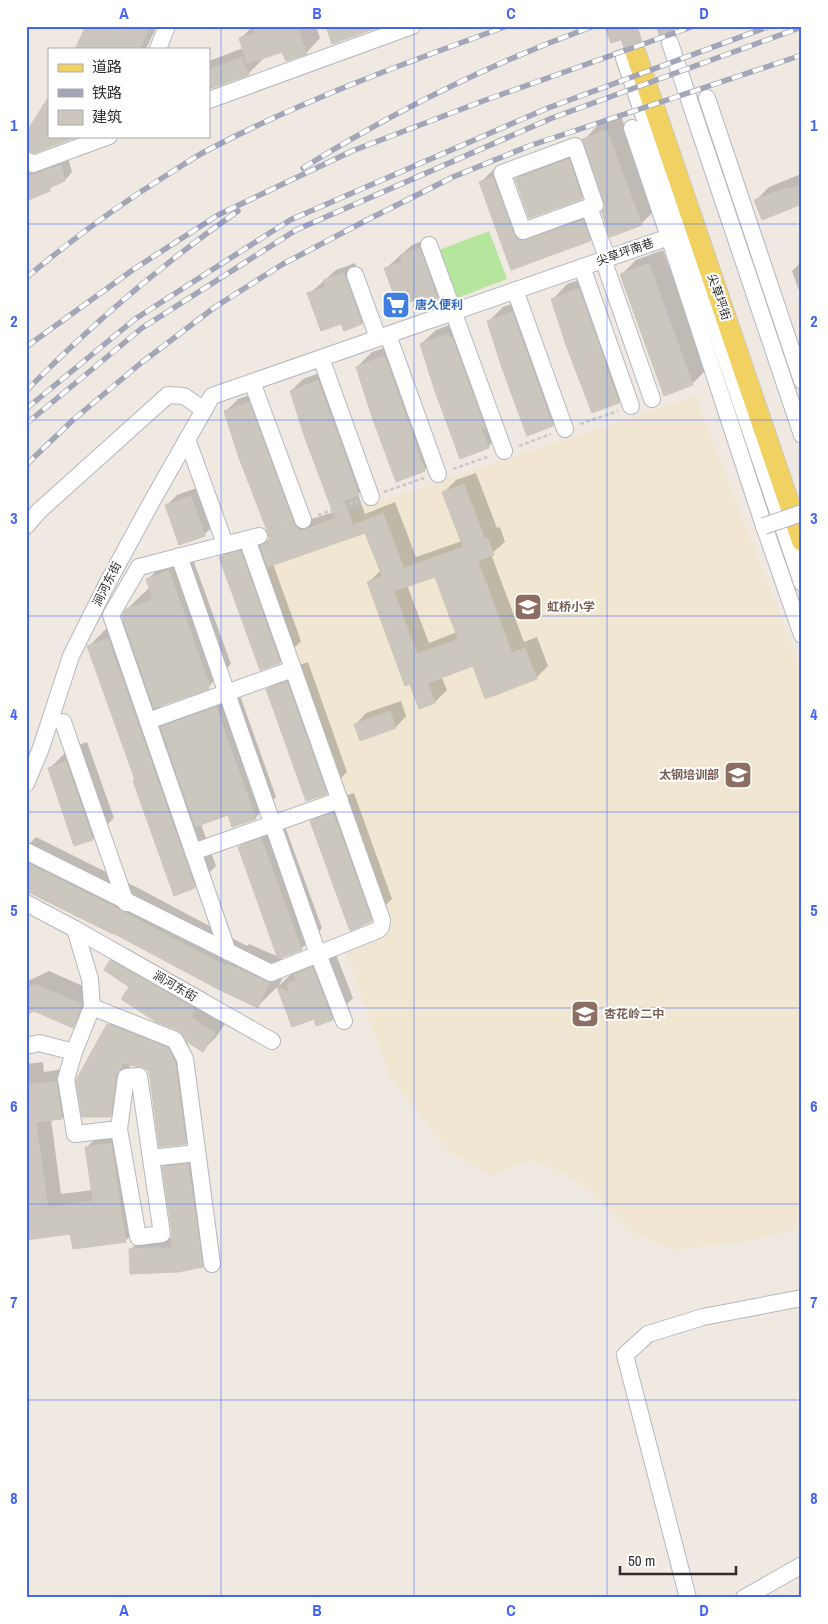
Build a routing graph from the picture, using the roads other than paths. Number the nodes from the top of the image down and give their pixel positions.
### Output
1 (167, 26) edge
2 (412, 26) edge
3 (393, 30) edge
4 (670, 43) tunnel mouth
5 (158, 48) edge
6 (636, 54) junction
7 (707, 98) dead end
8 (210, 100) edge
9 (632, 128) dead end
10 (104, 138) edge
11 (26, 160) edge
12 (589, 207) junction
13 (669, 237) junction
14 (428, 245) dead end
15 (605, 259) junction
16 (582, 267) junction
17 (356, 275) dead end
18 (515, 290) junction
19 (453, 312) junction
20 (383, 336) junction
21 (321, 358) junction
22 (802, 381) edge
23 (252, 382) junction
24 (652, 399) dead end
25 (208, 403) junction
26 (631, 406) road end
27 (565, 429) road end
28 (802, 435) edge
29 (187, 439) junction
30 (504, 451) road end
31 (438, 474) road end
32 (371, 497) road end
33 (802, 505) edge
34 (802, 513) edge
35 (303, 520) road end
36 (26, 526) edge
37 (764, 526) junction
38 (802, 541) edge
39 (225, 544) junction
40 (179, 556) junction
41 (802, 583) edge
42 (802, 635) edge
43 (293, 669) junction
44 (227, 693) junction
45 (148, 721) junction
46 (63, 722) dead end
47 (26, 784) edge
48 (340, 800) junction
49 (272, 824) junction
50 (26, 851) edge
51 (193, 852) junction
52 (125, 901) junction
53 (26, 903) edge
54 (75, 929) junction
55 (228, 952) junction
56 (318, 954) junction
57 (92, 1007) junction
58 (344, 1021) dead end
59 (272, 1041) dead end
60 (26, 1046) edge
61 (74, 1052) junction
62 (118, 1129) junction
63 (197, 1153) junction
64 (151, 1158) junction
65 (212, 1264) dead end
66 (802, 1298) edge
67 (802, 1565) edge
68 (688, 1598) edge
69 (744, 1598) edge

1 - 5 street
2 - 3 street
3 - 8 street
4 - 28 street
6 - 33 main road, 尖草坪街
6 - 38 main road, 尖草坪街
6 - 41 street
7 - 22 street
9 - 13 street
10 - 11 street
12 - 12 street
12 - 15 street
13 - 15 street, 尖草坪南巷
13 - 37 street, 尖草坪南巷
14 - 19 street
15 - 16 street, 尖草坪南巷
15 - 24 street
16 - 18 street, 尖草坪南巷
16 - 26 street
17 - 20 street
18 - 19 street, 尖草坪南巷
18 - 27 street
19 - 20 street, 尖草坪南巷
19 - 30 street
20 - 21 street, 尖草坪南巷
20 - 31 street
21 - 23 street, 尖草坪南巷
21 - 32 street
23 - 25 street, 尖草坪南巷
23 - 35 street
25 - 29 street, 涧河东街
25 - 36 street
29 - 39 street
29 - 47 street, 涧河东街
34 - 37 street, bridge
37 - 42 street, 尖草坪南巷
39 - 40 street
39 - 43 street
40 - 44 street
40 - 45 street
43 - 44 street
43 - 48 street
44 - 45 street
44 - 49 street
45 - 51 street
46 - 52 street
48 - 49 street
48 - 56 street
49 - 51 street
49 - 56 street
50 - 52 street
51 - 55 street
52 - 55 street
53 - 54 street, 涧河东街
54 - 57 street
54 - 59 street, 涧河东街
55 - 56 street
56 - 58 street
57 - 61 street
57 - 63 street
60 - 61 street
61 - 62 street
62 - 64 street
62 - 64 street
63 - 64 street
63 - 65 street
66 - 68 street
67 - 69 street

